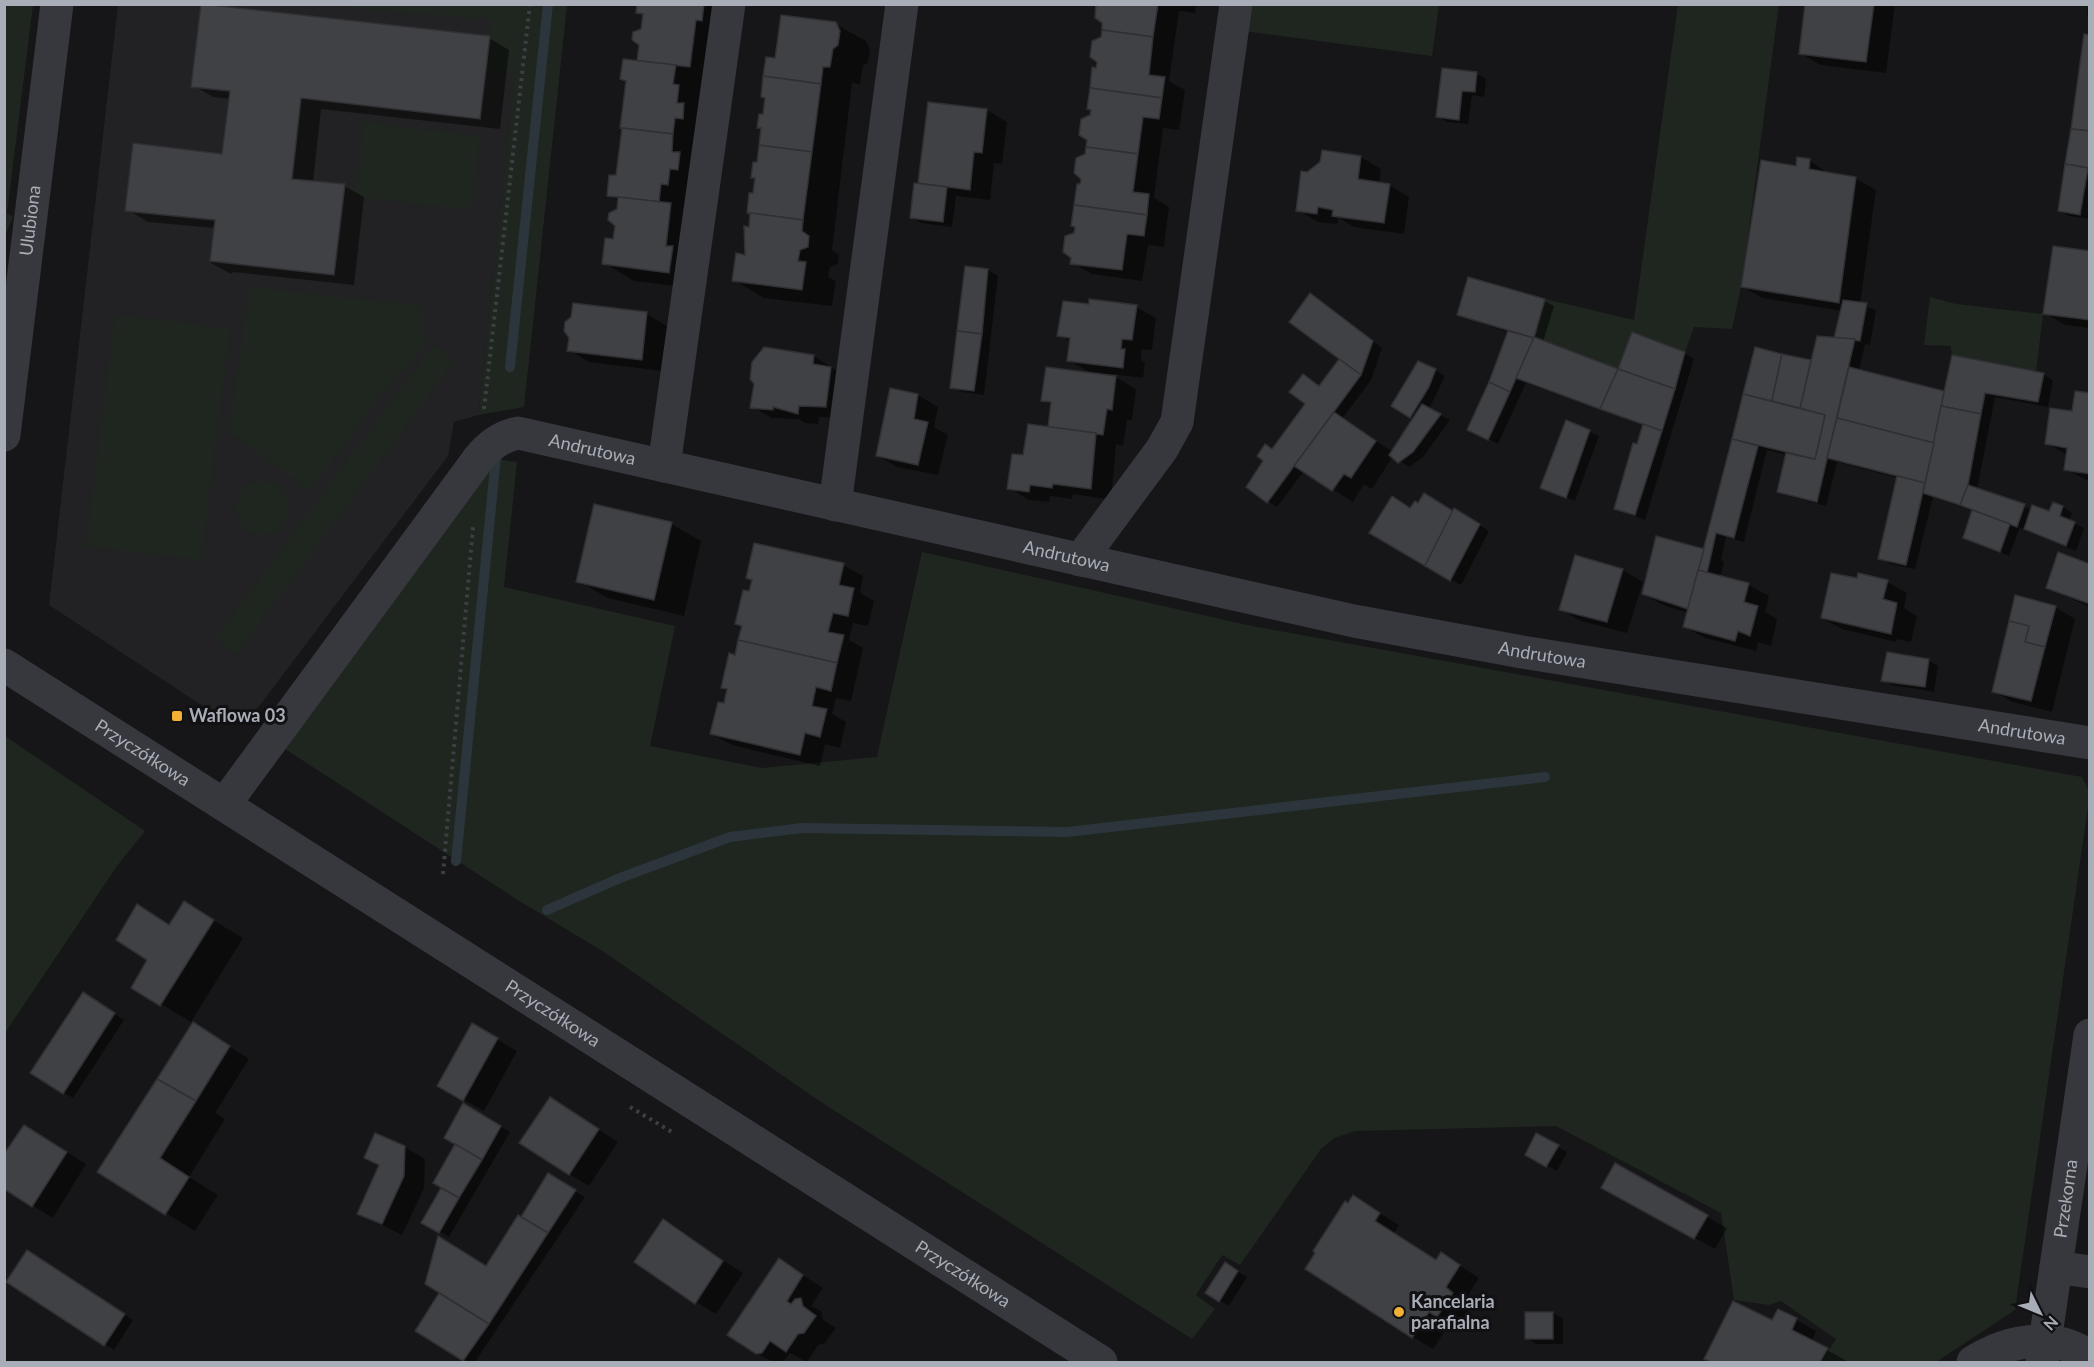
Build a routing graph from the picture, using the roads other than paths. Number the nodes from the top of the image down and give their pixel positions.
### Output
1 (57, 4) edge
2 (729, 4) edge
3 (902, 4) edge
4 (1236, 4) edge
5 (4, 435) edge
6 (664, 466) junction
7 (836, 505) junction
8 (1080, 560) junction
9 (4, 665) edge
10 (2090, 743) edge
11 (224, 805) junction
12 (2090, 1035) edge
13 (2056, 1267) junction
14 (2090, 1272) edge
15 (2044, 1352) edge
16 (2090, 1357) edge
17 (1101, 1362) edge
18 (1973, 1362) edge

1 - 5 street, Ulubiona
2 - 6 street
3 - 7 street
4 - 8 street
6 - 7 street, Andrutowa
6 - 11 street, Andrutowa
7 - 8 street, Andrutowa
8 - 10 street, Andrutowa
9 - 11 street, Przyczółkowa
11 - 17 street, Przyczółkowa
12 - 13 street, Przekorna
13 - 14 street
13 - 15 street, Przekorna
15 - 16 street
15 - 18 street

